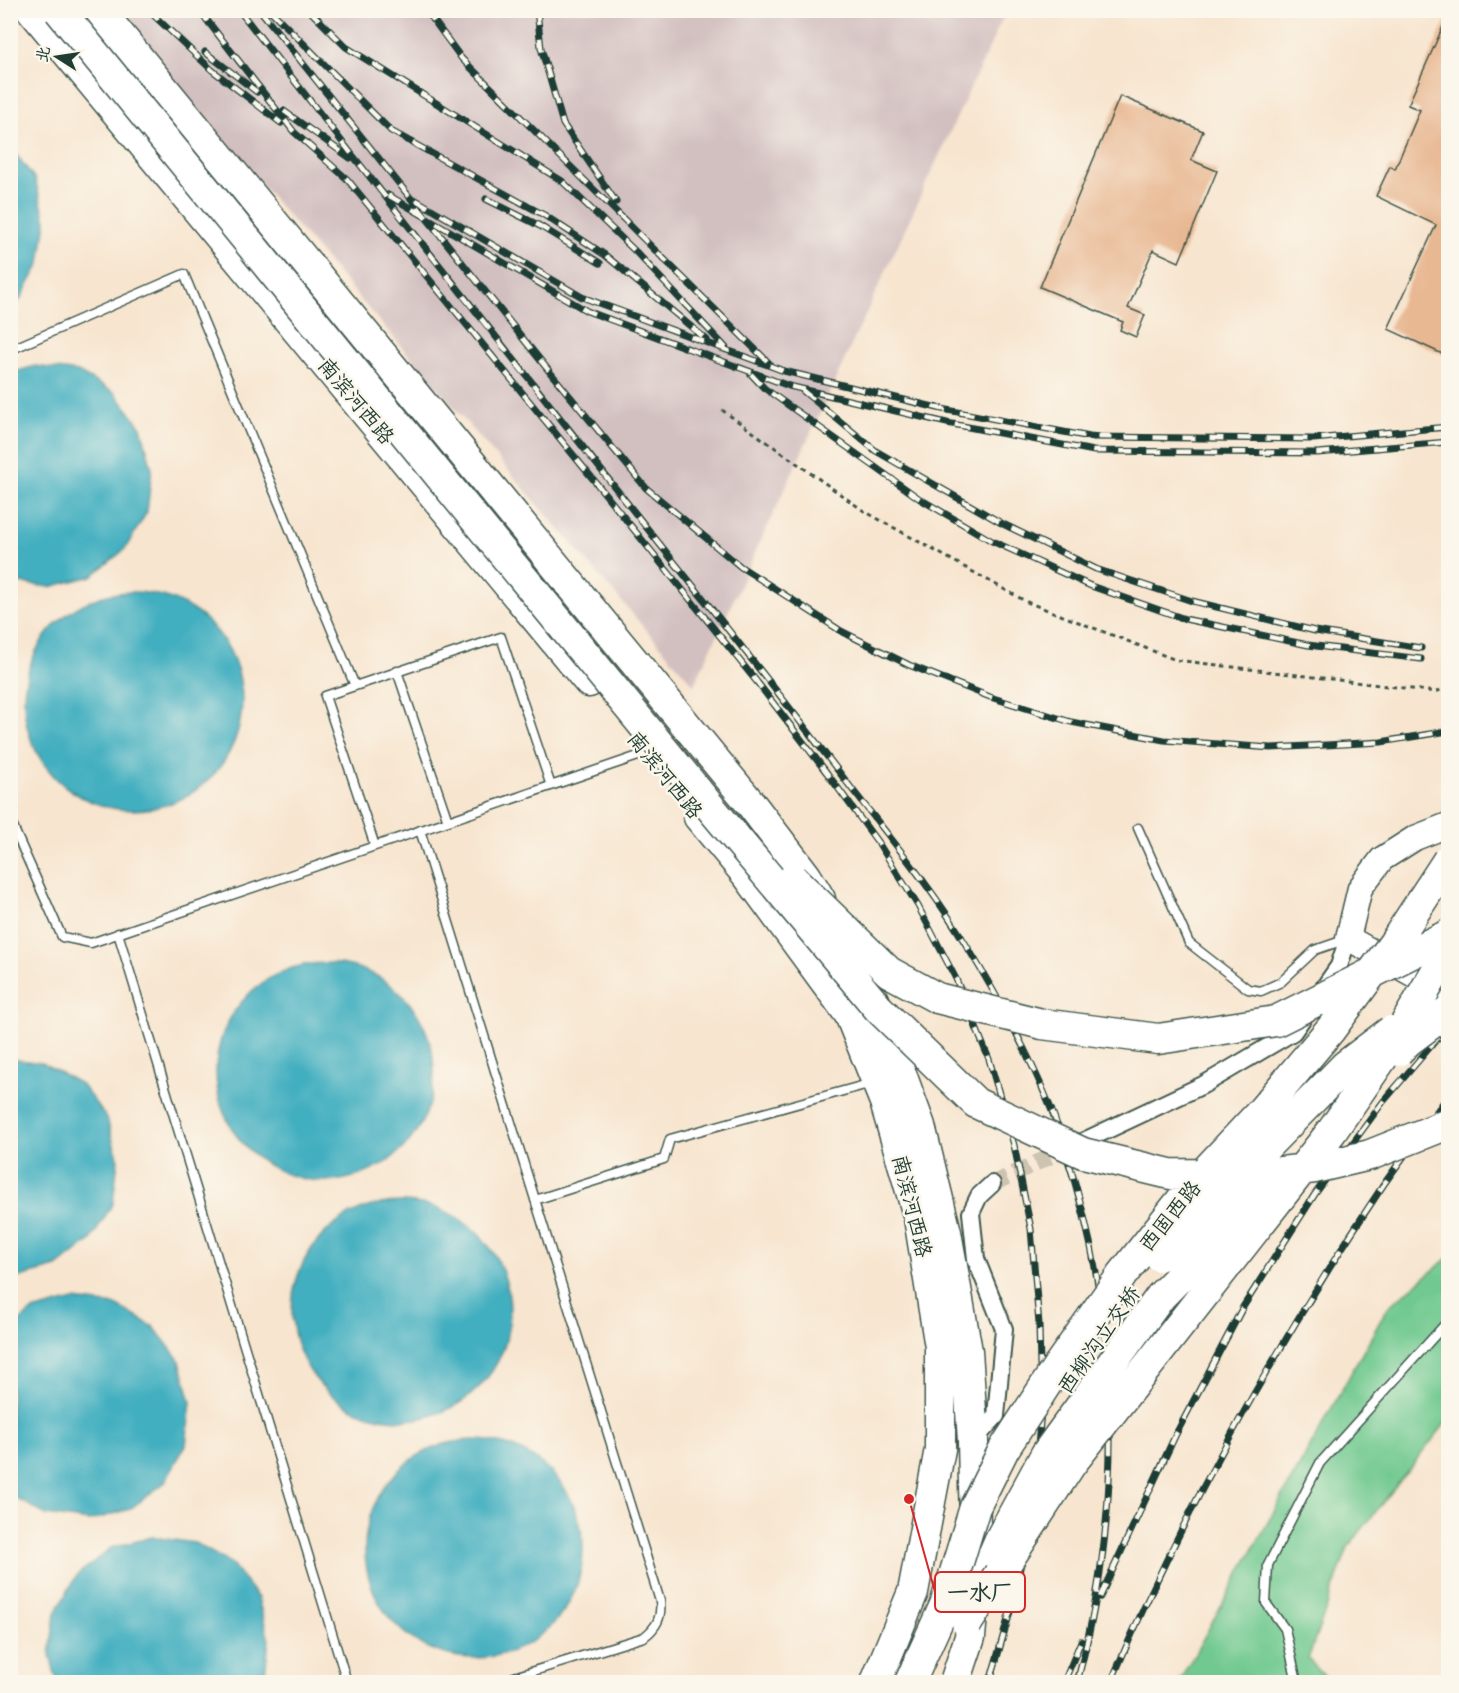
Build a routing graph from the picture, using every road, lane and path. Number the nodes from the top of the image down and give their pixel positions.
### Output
1 (32, 10) edge
2 (59, 10) edge
3 (77, 10) edge
4 (99, 10) edge
5 (10, 350) edge
6 (722, 410) dead end
7 (397, 671) junction
8 (355, 686) junction
9 (1449, 687) edge
10 (647, 753) junction
11 (551, 786) junction
12 (10, 820) edge
13 (448, 821) junction
14 (1449, 825) edge
15 (1138, 828) dead end
16 (420, 830) junction
17 (375, 846) junction
18 (1449, 860) edge
19 (118, 933) junction
20 (1449, 935) edge
21 (1348, 938) junction
22 (1449, 951) edge
23 (1449, 987) edge
24 (1449, 994) edge
25 (1449, 1011) edge
26 (876, 1082) junction
27 (1449, 1124) edge
28 (1068, 1148) tunnel mouth
29 (992, 1184) tunnel mouth
30 (536, 1200) junction
31 (1449, 1321) edge
32 (973, 1441) junction
33 (956, 1614) junction
34 (347, 1683) edge
35 (498, 1683) edge
36 (876, 1683) edge
37 (910, 1683) edge
38 (941, 1683) edge
39 (955, 1683) edge
40 (1298, 1683) edge

1 - 10 highway, 南滨河西路
2 - 27 highway, bridge
3 - 20 highway, bridge
4 - 32 highway, 南滨河西路
5 - 8 lane
6 - 9 path
7 - 8 lane
7 - 11 lane
7 - 13 lane
8 - 17 lane
10 - 11 lane
10 - 26 highway, 南滨河西路
11 - 13 lane
12 - 19 lane
13 - 16 lane
14 - 21 street
15 - 21 lane
16 - 17 lane
16 - 30 lane
17 - 19 lane
18 - 33 highway, 西固西路, bridge
19 - 34 lane
21 - 24 street
21 - 28 street
22 - 33 highway, bridge
23 - 33 highway, 西柳沟立交桥, bridge
25 - 33 highway, 西柳沟立交桥, bridge
26 - 30 lane
26 - 36 highway, 南滨河西路
29 - 32 street
30 - 35 lane
31 - 40 lane
32 - 39 highway, 南滨河西路
33 - 37 highway, 西柳沟立交桥
33 - 38 highway, 西柳沟立交桥

